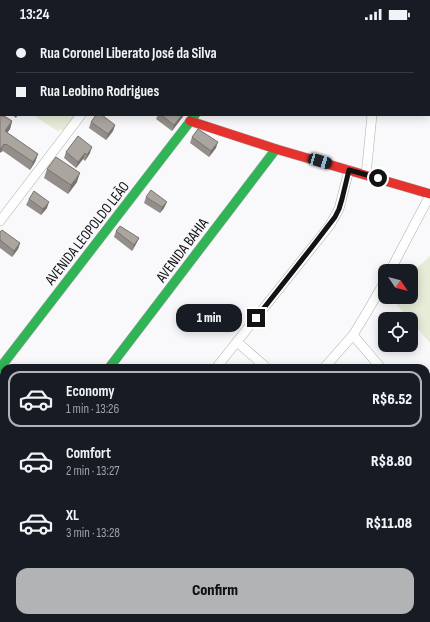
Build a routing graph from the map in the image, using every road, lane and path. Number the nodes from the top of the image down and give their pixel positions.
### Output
1 (81, 116) edge
2 (372, 116) edge
3 (193, 118) edge
4 (276, 149) junction
5 (349, 170) junction
6 (366, 175) junction
7 (430, 195) edge
8 (0, 221) edge
9 (394, 264) edge
10 (378, 293) edge
11 (353, 334) junction
12 (237, 342) junction
13 (3, 364) edge
14 (112, 364) edge
15 (219, 364) edge
16 (263, 364) edge
17 (327, 364) edge
18 (378, 364) edge

1 - 8 street
2 - 6 street
3 - 4 street
3 - 13 street, AVENIDA LEOPOLDO LEÃO
4 - 5 street
4 - 14 street, AVENIDA BAHIA
5 - 6 street
5 - 12 street
6 - 7 street
7 - 9 street
10 - 11 street
11 - 17 street
11 - 18 street
12 - 15 street
12 - 16 street

